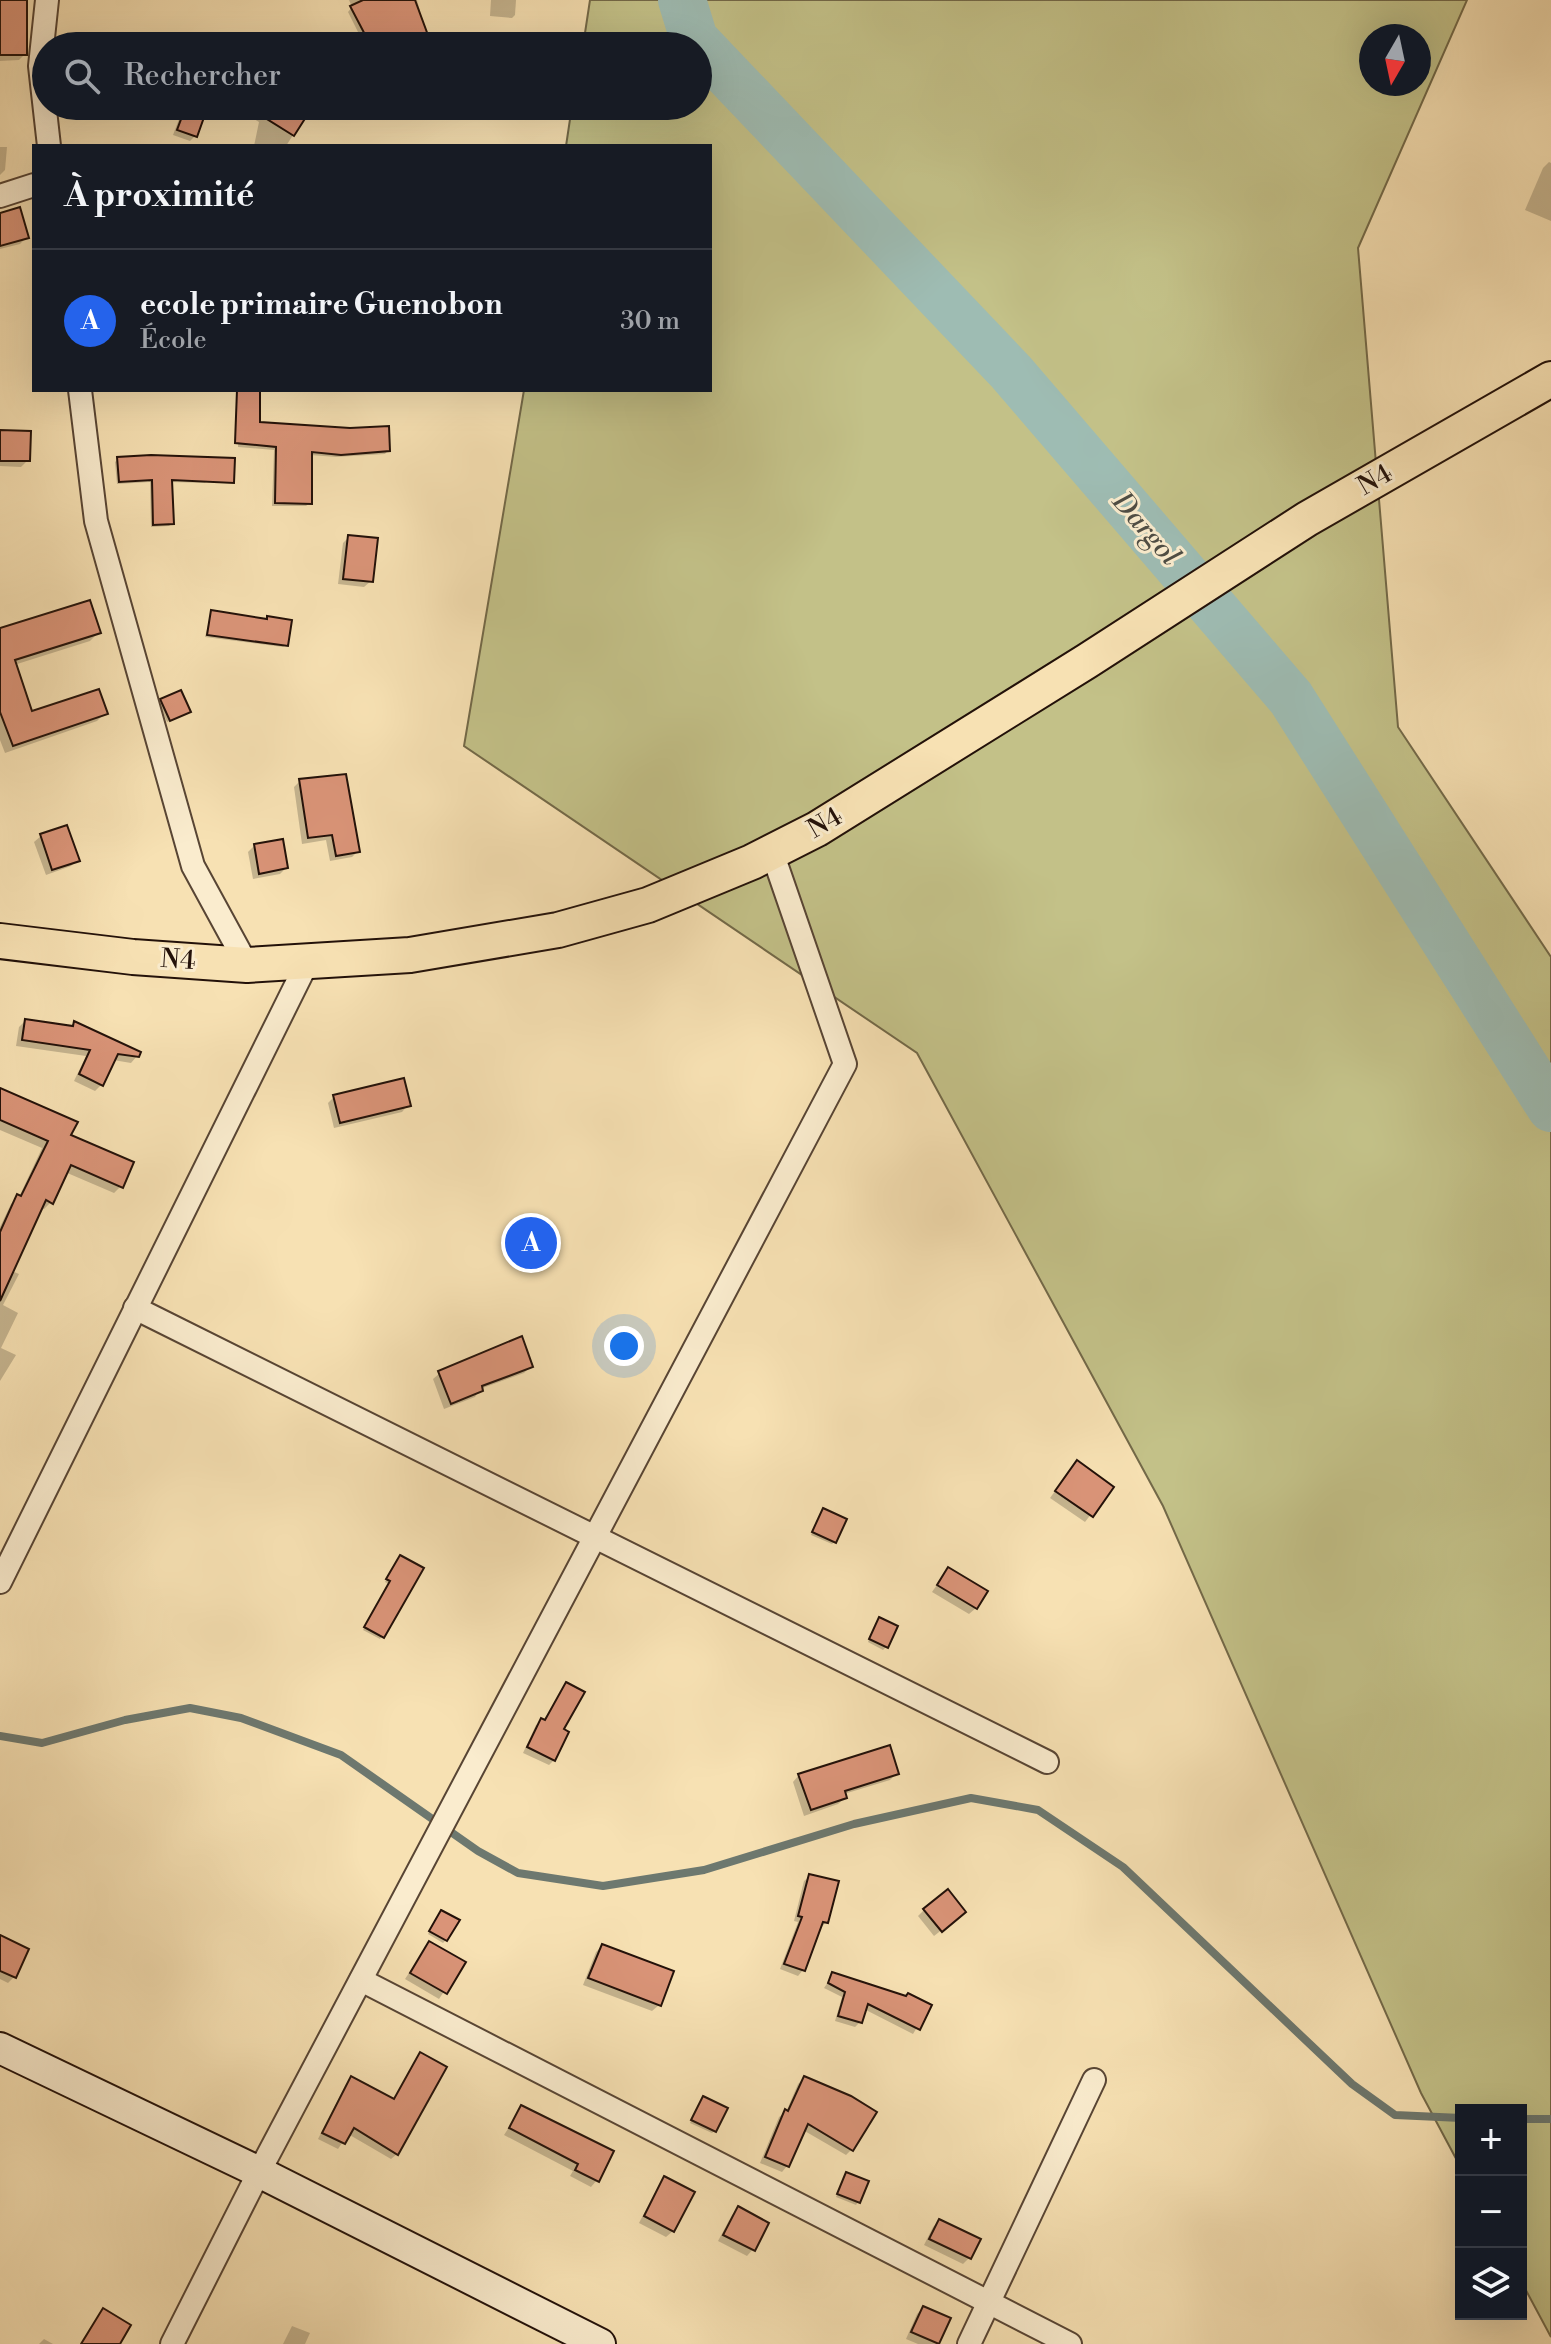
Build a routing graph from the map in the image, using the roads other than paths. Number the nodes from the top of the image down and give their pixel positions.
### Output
1 (47, 0) edge
2 (44, 32) edge
3 (46, 120) edge
4 (49, 144) edge
5 (32, 186) edge
6 (0, 196) edge
7 (1551, 379) edge
8 (80, 392) edge
9 (772, 852) junction
10 (0, 941) edge
11 (308, 961) junction
12 (247, 965) junction
13 (135, 1308) junction
14 (596, 1535) junction
15 (3, 1569) edge
16 (1047, 1762) dead end
17 (361, 1980) junction
18 (0, 2048) edge
19 (1094, 2080) dead end
20 (259, 2172) junction
21 (990, 2301) junction
22 (172, 2344) edge
23 (600, 2344) edge
24 (969, 2344) edge
25 (1070, 2344) edge

1 - 2 street
3 - 4 street
5 - 6 street
7 - 9 main road, N4
8 - 12 street
9 - 11 main road, N4
9 - 14 street
10 - 12 main road, N4
11 - 12 main road, N4
11 - 13 street
13 - 14 street
13 - 15 street
14 - 16 street
14 - 17 street
17 - 20 street
17 - 21 street
18 - 20 main road
19 - 21 street
20 - 22 street
20 - 23 main road
21 - 24 street
21 - 25 street

